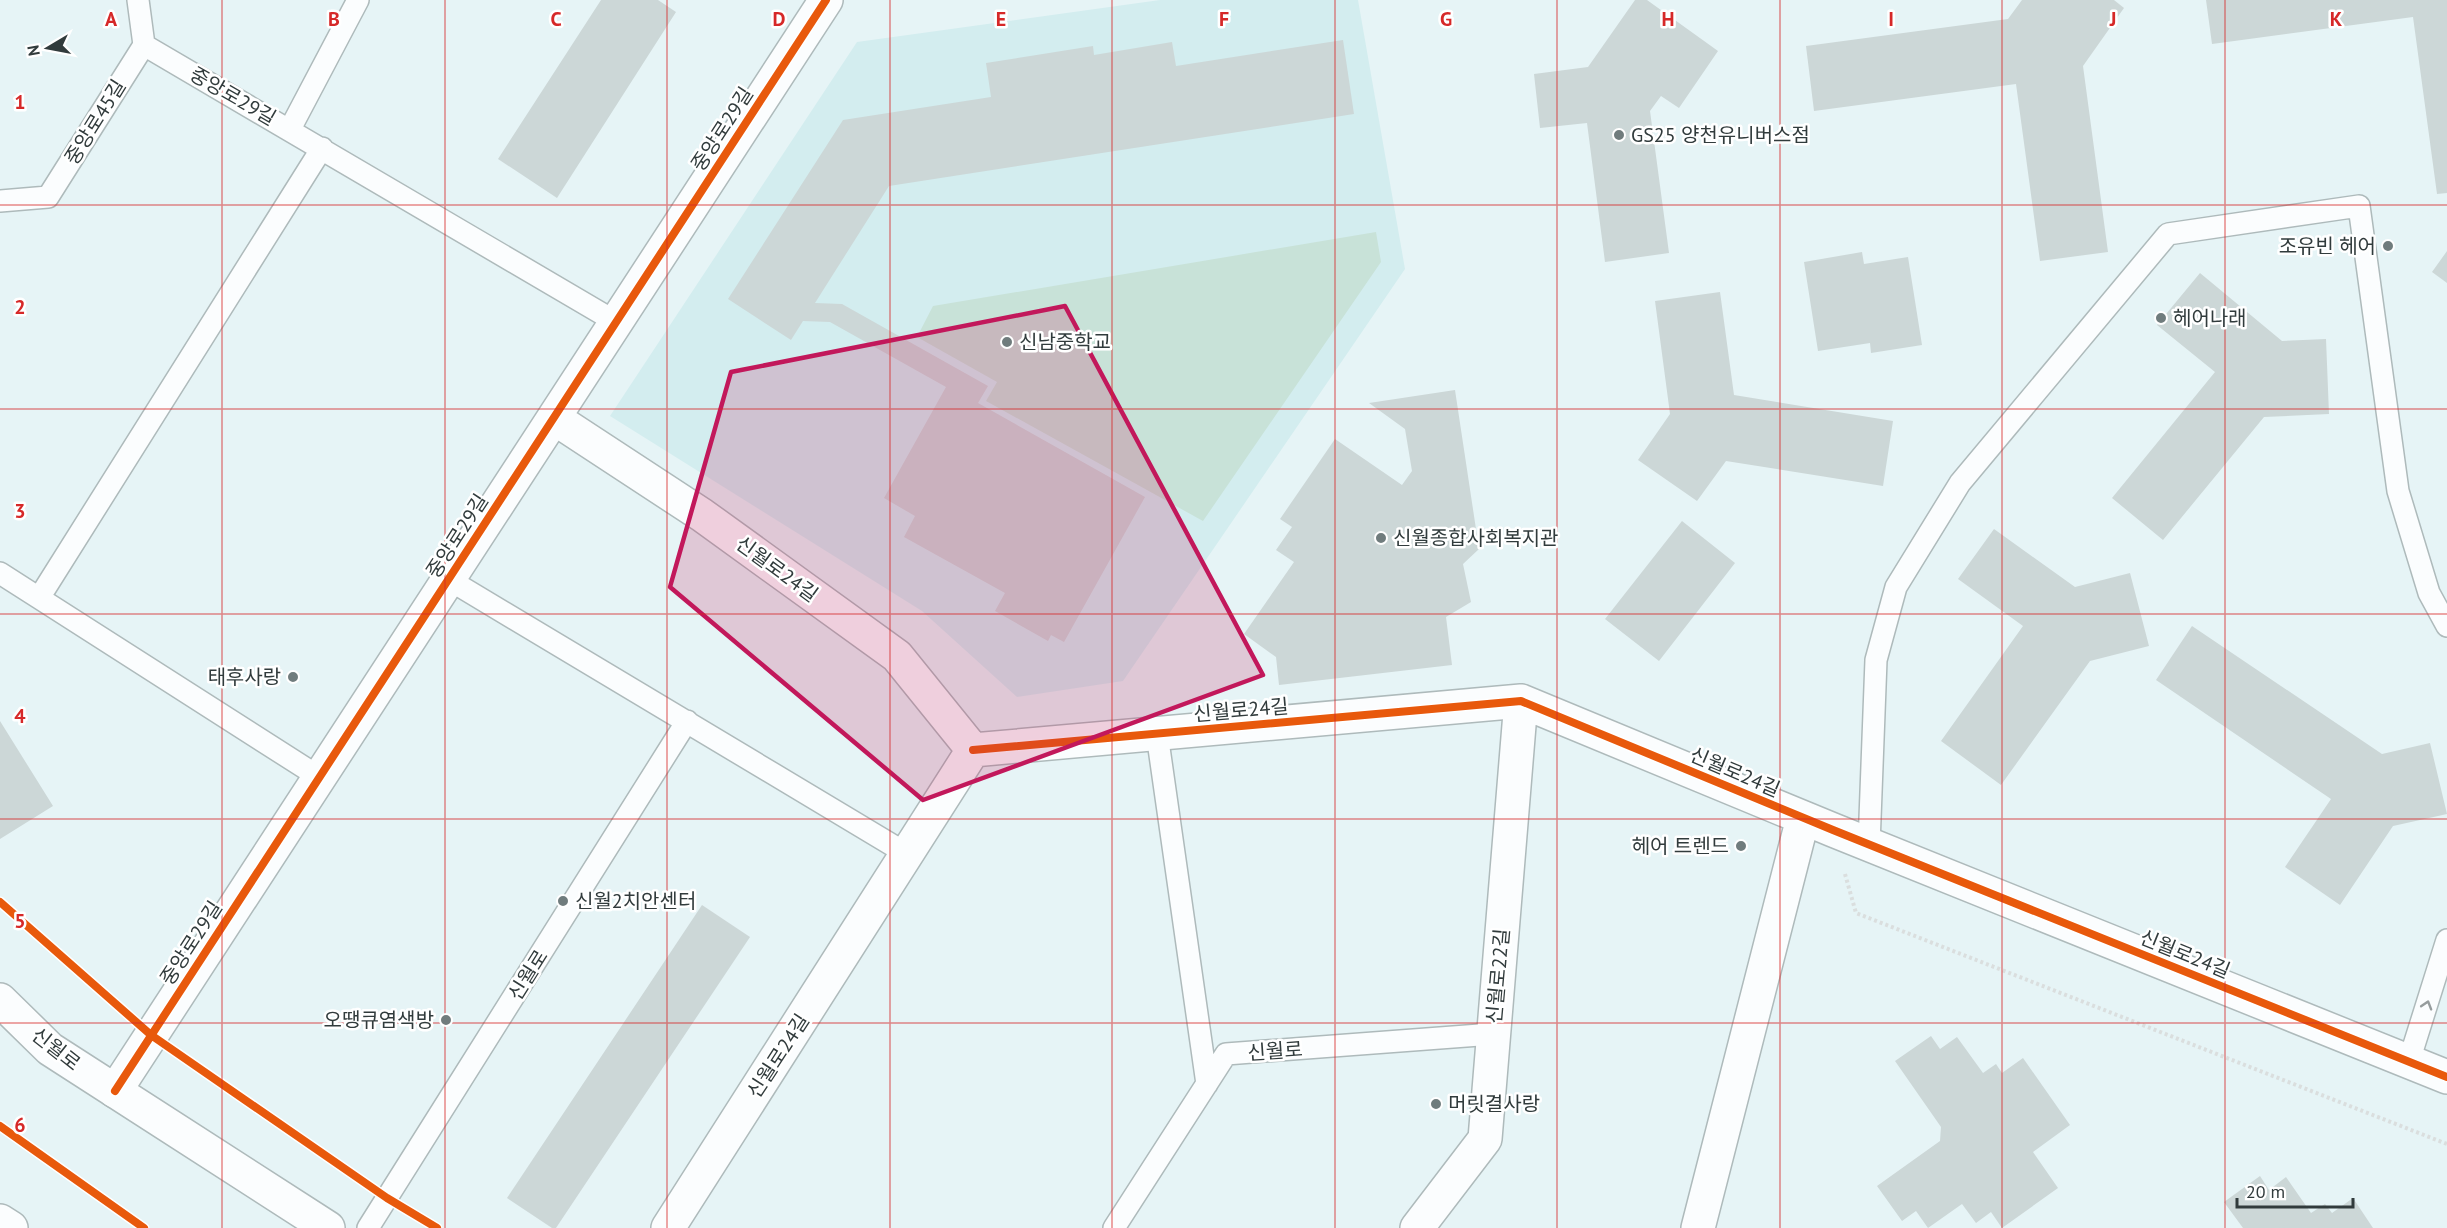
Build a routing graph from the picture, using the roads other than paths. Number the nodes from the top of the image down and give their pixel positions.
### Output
1 (138, 0) edge
2 (358, 0) edge
3 (826, 0) edge
4 (144, 45) junction
5 (290, 129) junction
6 (322, 148) junction
7 (0, 201) edge
8 (616, 322) junction
9 (554, 418) junction
10 (0, 573) edge
11 (448, 579) junction
12 (39, 598) junction
13 (2447, 626) edge
14 (1521, 701) junction
15 (687, 721) junction
16 (1157, 734) junction
17 (973, 750) junction
18 (319, 777) junction
19 (1803, 818) junction
20 (1869, 845) junction
21 (907, 854) junction
22 (2447, 940) edge
23 (0, 1000) edge
24 (1493, 1035) junction
25 (2409, 1061) junction
26 (2447, 1077) edge
27 (1207, 1084) junction
28 (114, 1091) junction
29 (0, 1221) edge
30 (11, 1228) edge
31 (328, 1228) edge
32 (368, 1228) edge
33 (668, 1228) edge
34 (1114, 1228) edge
35 (1417, 1228) edge
36 (1698, 1228) edge

1 - 4 lane
2 - 5 lane
3 - 8 street, 중앙로29길
4 - 5 lane, 중앙로29길
4 - 7 lane, 중앙로45길
5 - 6 lane, 중앙로29길
6 - 8 lane, 중앙로29길
6 - 12 lane
8 - 9 street, 중앙로29길
9 - 11 street, 중앙로29길
9 - 17 street, 신월로24길
10 - 12 lane
11 - 15 lane
11 - 18 street, 중앙로29길
12 - 18 lane
13 - 20 lane
14 - 16 street, 신월로24길
14 - 19 street, 신월로24길
14 - 24 street, 신월로22길
15 - 21 lane
15 - 32 lane, 신월로
16 - 17 street, 신월로24길
16 - 27 lane
17 - 21 street, 신월로24길
18 - 28 street, 중앙로29길
19 - 20 street, 신월로24길
19 - 36 street
20 - 25 street, 신월로24길
21 - 33 street, 신월로24길
25 -> 22 lane
23 - 28 street, 신월로
24 - 27 lane, 신월로
24 - 35 street, 신월로22길
25 - 26 street, 신월로24길
27 - 34 lane, 신월로
28 - 31 street, 신월로
29 - 30 street

